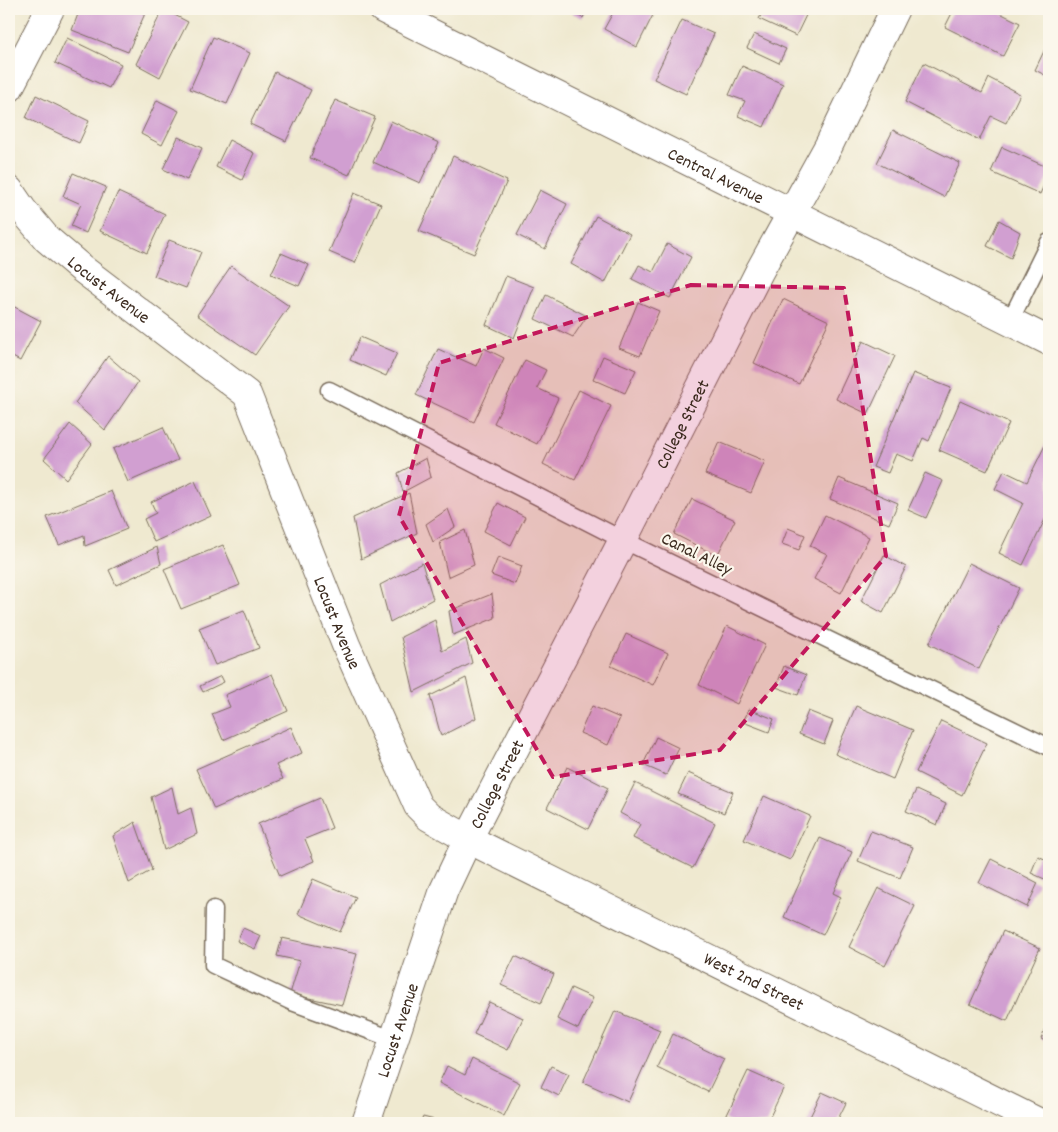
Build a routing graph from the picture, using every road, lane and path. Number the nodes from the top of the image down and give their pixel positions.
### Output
1 (50, 9) edge
2 (383, 9) edge
3 (895, 9) edge
4 (9, 88) edge
5 (9, 190) edge
6 (792, 212) junction
7 (1049, 242) edge
8 (1010, 322) junction
9 (1049, 341) edge
10 (329, 390) dead end
11 (623, 540) junction
12 (1049, 747) edge
13 (468, 839) junction
14 (214, 909) dead end
15 (395, 1040) junction
16 (366, 1123) edge
17 (1040, 1123) edge

1 - 4 street
2 - 6 street, Central Avenue
3 - 6 street, College Street
5 - 13 street, Locust Avenue
6 - 8 street, Central Avenue
6 - 11 street, College Street
7 - 8 lane
8 - 9 street, Central Avenue
10 - 11 lane, Canal Alley
11 - 12 lane, Canal Alley
11 - 13 street, College Street
13 - 15 street, Locust Avenue
13 - 17 street, West 2nd Street
14 - 15 lane
15 - 16 street, Locust Avenue

